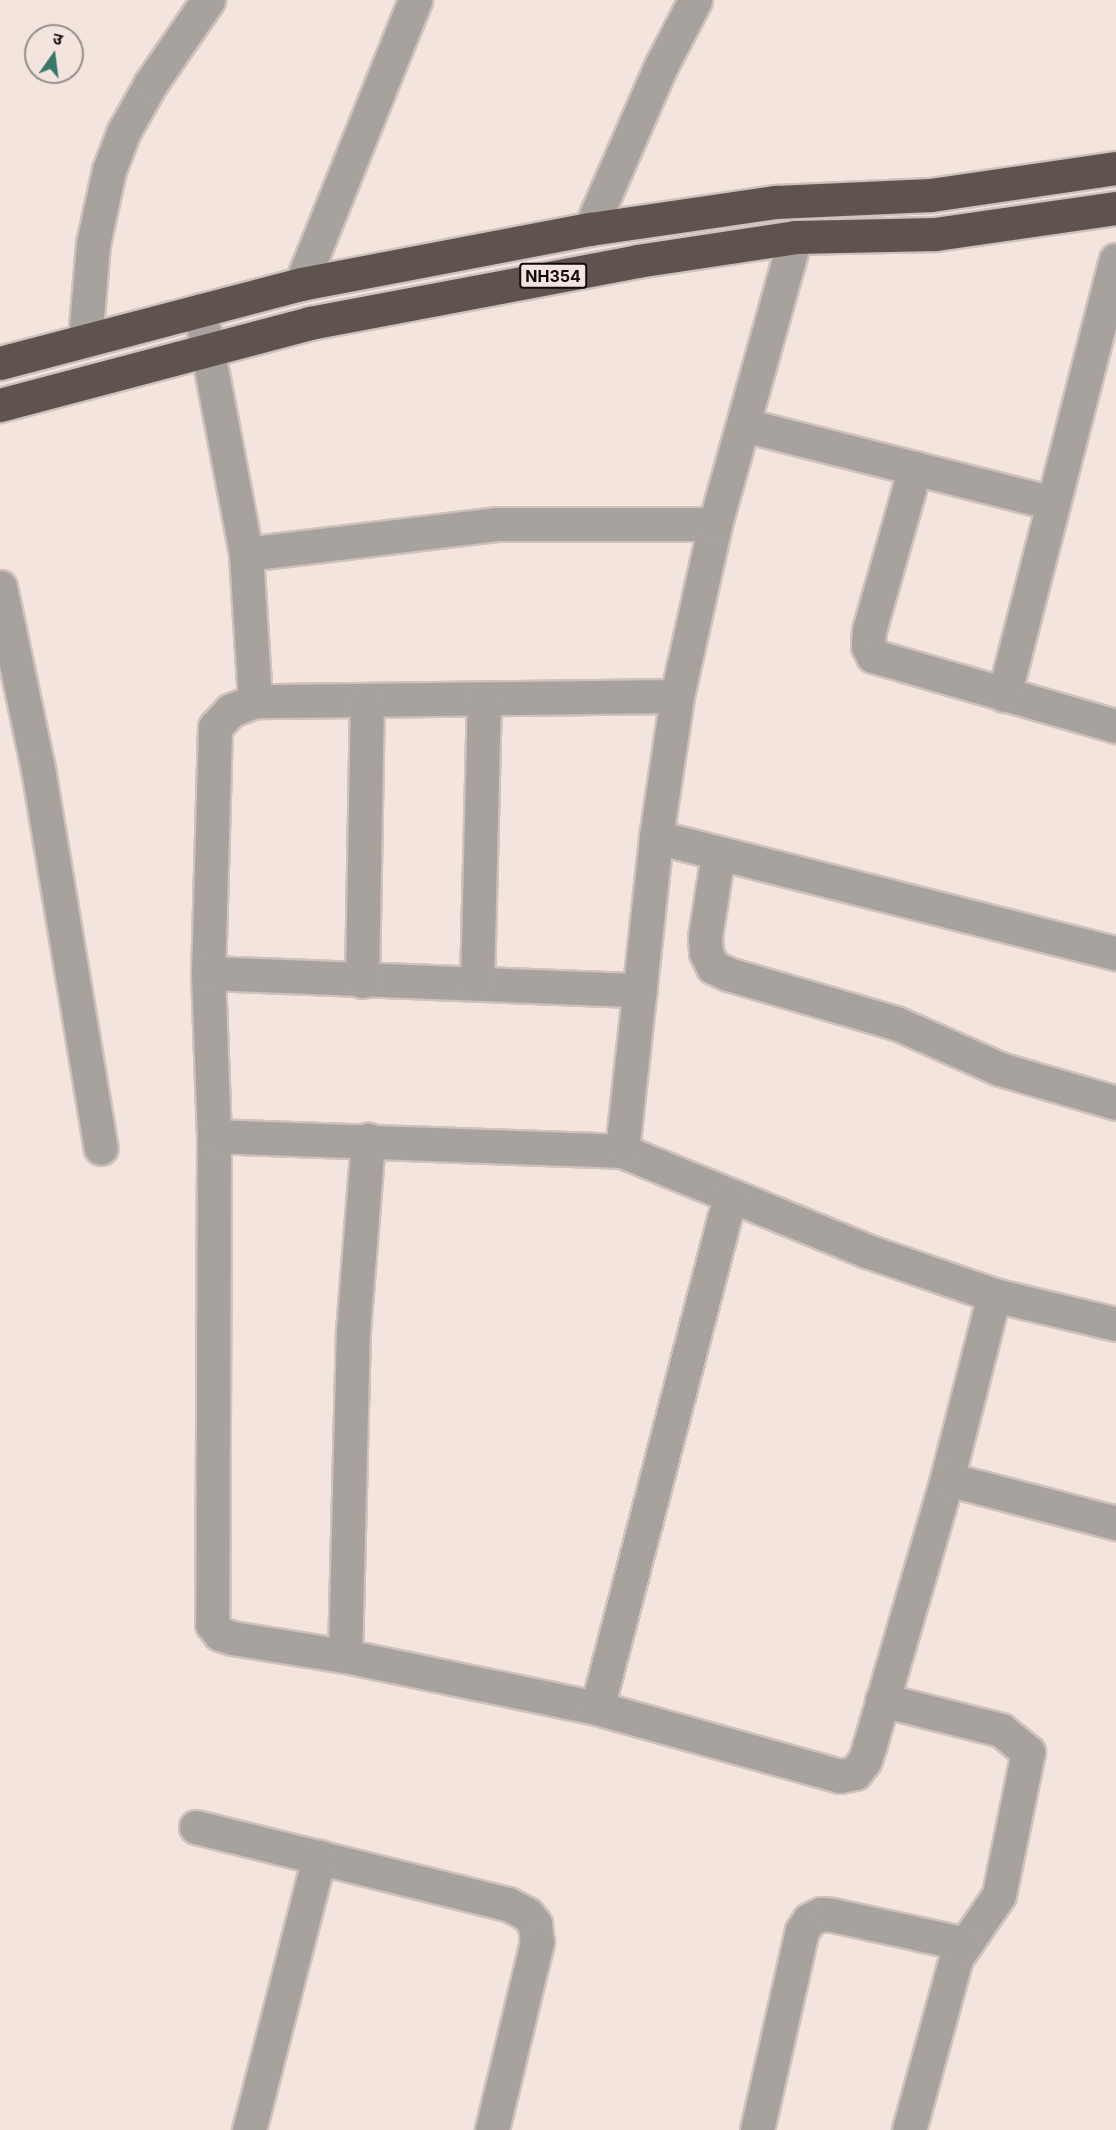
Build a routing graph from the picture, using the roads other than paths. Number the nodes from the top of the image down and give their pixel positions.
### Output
1 (208, 0) edge
2 (415, 0) edge
3 (694, 0) edge
4 (1116, 168) edge
5 (1116, 208) edge
6 (590, 229) junction
7 (795, 237) junction
8 (1116, 260) edge
9 (301, 284) junction
10 (200, 310) junction
11 (85, 339) junction
12 (210, 349) junction
13 (0, 363) edge
14 (0, 405) edge
15 (744, 425) junction
16 (915, 468) junction
17 (1053, 503) junction
18 (715, 524) junction
19 (246, 554) junction
20 (0, 587) edge
21 (1004, 695) junction
22 (677, 696) junction
23 (484, 700) junction
24 (255, 701) junction
25 (367, 701) junction
26 (1116, 726) edge
27 (656, 837) junction
28 (718, 854) junction
29 (1116, 953) edge
30 (208, 973) junction
31 (362, 981) junction
32 (477, 984) junction
33 (640, 990) junction
34 (1116, 1104) edge
35 (214, 1136) junction
36 (368, 1140) junction
37 (101, 1148) dead end
38 (622, 1151) junction
39 (730, 1196) junction
40 (994, 1295) junction
41 (1116, 1324) edge
42 (947, 1479) junction
43 (1116, 1523) edge
44 (345, 1656) junction
45 (882, 1700) junction
46 (597, 1708) junction
47 (196, 1827) dead end
48 (319, 1857) junction
49 (965, 1944) junction
50 (249, 2130) edge
51 (492, 2130) edge
52 (757, 2130) edge
53 (909, 2130) edge

1 - 11 street
2 - 9 street
3 - 6 street
4 - 6 highway, NH354
5 - 7 highway, NH354
6 - 9 highway, NH354
7 - 12 highway, NH354
7 - 15 street
8 - 17 street
9 - 10 highway, NH354
10 - 11 highway, NH354
10 - 12 street
11 - 13 highway, NH354
12 - 14 highway, NH354
12 - 19 street
15 - 16 street
15 - 18 street
16 - 17 street
16 - 21 street
17 - 21 street
18 - 19 street
18 - 22 street
19 - 24 street
20 - 37 street
21 - 26 street
22 - 23 street
22 - 27 street
23 - 25 street
23 - 32 street
24 - 25 street
24 - 30 street
25 - 31 street
27 - 28 street
27 - 33 street
28 - 29 street
28 - 34 street
30 - 31 street
30 - 35 street
31 - 32 street
32 - 33 street
33 - 38 street
35 - 36 street
35 - 44 street
36 - 38 street
36 - 44 street
38 - 39 street
39 - 40 street
39 - 46 street
40 - 41 street
40 - 42 street
42 - 43 street
42 - 45 street
44 - 46 street
45 - 46 street
45 - 49 street
47 - 48 street
48 - 50 street
48 - 51 street
49 - 52 street
49 - 53 street

